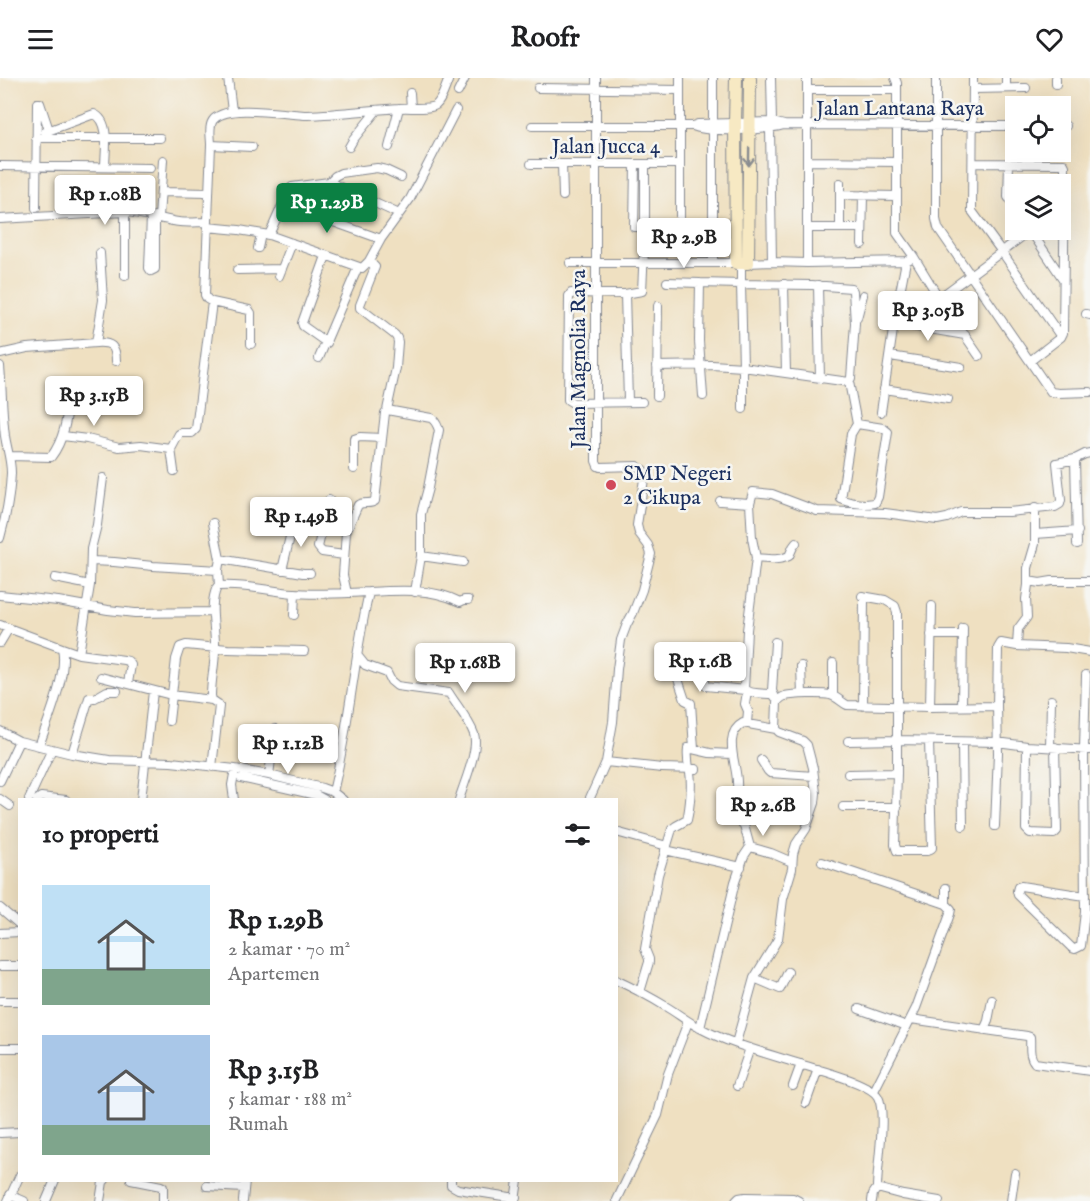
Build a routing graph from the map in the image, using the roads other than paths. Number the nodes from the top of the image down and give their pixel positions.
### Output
1 (228, 78) edge
2 (465, 78) edge
3 (557, 78) edge
4 (596, 78) edge
5 (643, 78) edge
6 (680, 78) edge
7 (713, 78) edge
8 (736, 78) edge
9 (750, 78) edge
10 (771, 78) edge
11 (807, 78) edge
12 (895, 78) edge
13 (936, 78) edge
14 (974, 78) edge
15 (1006, 78) edge
16 (448, 81) dead end
17 (538, 88) dead end
18 (557, 88) junction
19 (596, 88) junction
20 (974, 88) junction
21 (1006, 88) junction
22 (1026, 88) dead end
23 (643, 89) junction
24 (680, 90) junction
25 (807, 90) junction
26 (897, 90) junction
27 (458, 92) dead end
28 (410, 93) dead end
29 (399, 108) junction
30 (411, 108) junction
31 (377, 110) junction
32 (456, 110) dead end
33 (232, 111) junction
34 (681, 125) junction
35 (771, 125) junction
36 (532, 126) dead end
37 (596, 126) junction
38 (735, 126) junction
39 (750, 126) junction
40 (807, 126) junction
41 (898, 126) junction
42 (936, 126) junction
43 (974, 126) junction
44 (1005, 126) edge
45 (713, 127) junction
46 (49, 130) junction
47 (36, 136) junction
48 (105, 138) junction
49 (160, 138) dead end
50 (211, 145) junction
51 (252, 147) dead end
52 (349, 147) dead end
53 (389, 147) dead end
54 (163, 160) dead end
55 (807, 161) junction
56 (898, 162) junction
57 (973, 163) junction
58 (1009, 163) junction
59 (531, 164) dead end
60 (562, 164) junction
61 (596, 164) junction
62 (635, 164) junction
63 (645, 164) junction
64 (680, 164) junction
65 (0, 166) edge
66 (36, 167) junction
67 (105, 167) junction
68 (150, 168) dead end
69 (1010, 174) edge
70 (1064, 174) edge
71 (401, 177) dead end
72 (329, 182) junction
73 (840, 183) dead end
74 (160, 192) junction
75 (209, 193) junction
76 (840, 195) junction
77 (863, 195) junction
78 (563, 196) dead end
79 (897, 196) junction
80 (283, 204) junction
81 (36, 208) dead end
82 (125, 212) junction
83 (399, 214) junction
84 (155, 216) junction
85 (0, 219) edge
86 (208, 225) junction
87 (645, 228) junction
88 (680, 228) junction
89 (807, 228) junction
90 (840, 228) junction
91 (862, 228) junction
92 (265, 234) junction
93 (381, 239) junction
94 (1018, 240) edge
95 (1038, 240) edge
96 (1063, 240) edge
97 (292, 243) junction
98 (680, 243) dead end
99 (862, 244) dead end
100 (258, 248) dead end
101 (1002, 252) junction
102 (100, 253) dead end
103 (326, 255) junction
104 (910, 259) junction
105 (369, 261) junction
106 (642, 262) junction
107 (712, 262) junction
108 (772, 262) junction
109 (570, 263) dead end
110 (596, 263) junction
111 (742, 263) junction
112 (807, 263) junction
113 (358, 267) junction
114 (237, 270) dead end
115 (970, 274) junction
116 (125, 276) dead end
117 (1064, 280) junction
118 (667, 282) dead end
119 (700, 283) junction
120 (741, 284) junction
121 (784, 284) junction
122 (818, 285) junction
123 (596, 293) junction
124 (625, 294) junction
125 (863, 295) dead end
126 (939, 298) junction
127 (212, 302) junction
128 (658, 306) dead end
129 (855, 323) junction
130 (894, 323) junction
131 (965, 335) junction
132 (1061, 338) junction
133 (96, 343) junction
134 (327, 343) junction
135 (251, 345) dead end
136 (0, 354) edge
137 (890, 356) junction
138 (979, 356) dead end
139 (319, 358) dead end
140 (116, 362) dead end
141 (1030, 362) junction
142 (0, 366) edge
143 (657, 366) junction
144 (700, 366) junction
145 (743, 367) junction
146 (961, 367) dead end
147 (786, 373) junction
148 (820, 379) junction
149 (849, 382) junction
150 (884, 389) junction
151 (1090, 392) edge
152 (657, 396) dead end
153 (703, 396) dead end
154 (69, 397) dead end
155 (948, 399) dead end
156 (628, 401) junction
157 (596, 402) junction
158 (642, 402) dead end
159 (742, 409) dead end
160 (387, 410) junction
161 (881, 412) dead end
162 (857, 424) junction
163 (63, 435) junction
164 (382, 438) junction
165 (3, 446) edge
166 (171, 449) junction
167 (1090, 453) edge
168 (10, 456) junction
169 (1075, 459) junction
170 (354, 469) dead end
171 (174, 471) dead end
172 (103, 478) dead end
173 (329, 500) dead end
174 (720, 501) dead end
175 (750, 503) junction
176 (1035, 508) junction
177 (294, 520) dead end
178 (213, 523) dead end
179 (1077, 531) junction
180 (1035, 534) junction
181 (0, 538) edge
182 (796, 543) dead end
183 (1077, 544) dead end
184 (344, 555) junction
185 (421, 556) junction
186 (756, 558) junction
187 (220, 559) junction
188 (91, 561) junction
189 (464, 562) dead end
190 (218, 570) junction
191 (282, 570) junction
192 (310, 573) dead end
193 (55, 578) dead end
194 (1090, 580) edge
195 (1028, 581) junction
196 (90, 585) junction
197 (219, 586) junction
198 (369, 592) junction
199 (415, 592) junction
200 (295, 593) junction
201 (346, 593) junction
202 (0, 595) edge
203 (468, 600) dead end
204 (86, 606) junction
205 (932, 606) dead end
206 (212, 612) junction
207 (294, 615) dead end
208 (4, 626) edge
209 (931, 635) junction
210 (776, 642) dead end
211 (0, 643) edge
212 (1017, 646) junction
213 (215, 647) junction
214 (62, 648) junction
215 (304, 651) dead end
216 (1090, 651) edge
217 (79, 654) junction
218 (357, 655) junction
219 (833, 663) dead end
220 (801, 666) dead end
221 (665, 673) dead end
222 (676, 673) junction
223 (1086, 675) dead end
224 (101, 677) dead end
225 (129, 683) junction
226 (117, 691) dead end
227 (153, 691) junction
228 (746, 691) junction
229 (802, 694) junction
230 (171, 695) junction
231 (832, 695) junction
232 (776, 697) junction
233 (212, 700) junction
234 (1051, 700) dead end
235 (863, 706) junction
236 (896, 706) junction
237 (962, 706) junction
238 (997, 706) junction
239 (930, 707) junction
240 (169, 721) dead end
241 (747, 723) junction
242 (275, 729) dead end
243 (776, 729) junction
244 (0, 731) edge
245 (897, 740) junction
246 (19, 741) junction
247 (848, 741) dead end
248 (929, 741) junction
249 (962, 742) junction
250 (997, 742) junction
251 (39, 746) junction
252 (1027, 746) junction
253 (1053, 747) junction
254 (52, 749) junction
255 (694, 749) junction
256 (1087, 749) edge
257 (72, 754) junction
258 (732, 754) junction
259 (761, 760) dead end
260 (145, 762) junction
261 (606, 762) junction
262 (212, 767) junction
263 (235, 769) junction
264 (692, 769) junction
265 (897, 773) junction
266 (848, 774) dead end
267 (269, 776) junction
268 (814, 776) junction
269 (241, 778) dead end
270 (0, 781) edge
271 (333, 792) junction
272 (33, 798) edge
273 (141, 798) edge
274 (234, 798) edge
275 (321, 798) edge
276 (340, 798) edge
277 (460, 798) edge
278 (590, 798) edge
279 (0, 799) edge
280 (10, 806) dead end
281 (843, 807) dead end
282 (897, 807) junction
283 (963, 826) dead end
284 (995, 826) dead end
285 (618, 833) edge
286 (750, 847) junction
287 (666, 848) junction
288 (792, 862) junction
289 (822, 862) dead end
290 (741, 867) junction
291 (946, 888) dead end
292 (1085, 896) junction
293 (946, 904) junction
294 (0, 908) edge
295 (1088, 912) edge
296 (18, 923) edge
297 (18, 932) edge
298 (0, 933) edge
299 (0, 966) edge
300 (18, 966) edge
301 (788, 972) dead end
302 (754, 978) junction
303 (618, 981) edge
304 (640, 992) junction
305 (992, 1000) dead end
306 (0, 1001) edge
307 (18, 1001) edge
308 (859, 1009) dead end
309 (688, 1022) junction
310 (909, 1023) junction
311 (700, 1028) junction
312 (984, 1030) junction
313 (735, 1043) junction
314 (18, 1047) edge
315 (0, 1048) edge
316 (750, 1048) junction
317 (801, 1064) junction
318 (818, 1069) junction
319 (1090, 1071) edge
320 (737, 1086) dead end
321 (793, 1086) dead end
322 (874, 1091) junction
323 (806, 1103) dead end
324 (0, 1132) edge
325 (18, 1132) edge
326 (1016, 1173) dead end
327 (18, 1178) edge
328 (54, 1182) edge
329 (103, 1182) edge
330 (141, 1182) edge
331 (451, 1182) edge
332 (518, 1182) edge
333 (244, 1184) edge
334 (207, 1186) dead end
335 (878, 1188) junction
336 (9, 1198) edge
337 (515, 1199) edge
338 (769, 1199) edge
339 (617, 1200) edge
340 (929, 1200) edge
341 (24, 1201) edge
342 (46, 1201) edge
343 (100, 1201) edge
344 (163, 1201) edge
345 (243, 1201) edge
346 (736, 1201) edge
347 (799, 1201) edge
348 (872, 1201) edge
349 (939, 1201) edge
350 (1011, 1201) edge

1 - 33 street
2 - 27 street
3 - 18 street
4 - 19 street, Jalan Magnolia Raya
5 - 23 street
6 - 24 street
7 - 45 street
8 - 38 street
9 - 39 street
10 - 35 street
11 - 25 street
12 - 26 street
13 - 42 street
14 - 20 street
15 - 21 street
16 - 30 street
17 - 18 street
18 - 19 street
19 - 23 street
19 - 37 street, Jalan Magnolia Raya
20 - 21 street
20 - 43 street
21 - 22 street
23 - 24 street
24 - 34 street
25 - 26 street
25 - 40 street
26 - 41 street
28 - 30 street
29 - 30 street
29 - 31 street
29 - 53 street
31 - 33 street
31 - 52 street
32 - 83 street
33 - 50 street
34 - 37 street, Jalan Lantana Raya
34 - 45 street, Jalan Lantana Raya
34 - 64 street
35 - 39 street, Jalan Lantana Raya
35 - 40 street, Jalan Lantana Raya
35 - 108 street
36 - 37 street, Jalan Lantana Raya
37 - 61 street, Jalan Magnolia Raya
38 - 39 street, Jalan Lantana Raya
38 - 45 street, Jalan Lantana Raya
38 - 111 street
39 -> 111 street
40 - 41 street, Jalan Lantana Raya
40 - 55 street
41 - 42 street, Jalan Lantana Raya
41 - 56 street
42 - 43 street, Jalan Lantana Raya
42 - 115 street
43 - 44 street, Jalan Lantana Raya
43 - 57 street
45 - 107 street
46 - 47 street
46 - 47 street
46 - 48 street
47 - 48 street
47 - 66 street
48 - 49 street
48 - 67 street
50 - 51 street
50 - 75 street
54 - 74 street
55 - 56 street
55 - 89 street
56 - 79 street
57 - 58 street
57 - 101 street
58 - 69 street
58 - 70 street
59 - 60 street, Jalan Jucca 4
60 - 61 street, Jalan Jucca 4
60 - 78 street
61 - 62 street, Jalan Jucca 4
61 - 110 street, Jalan Magnolia Raya
62 - 63 street, Jalan Jucca 4
62 - 87 street
63 - 64 street, Jalan Jucca 4
63 - 87 street
64 - 88 street
65 - 66 street
66 - 67 street
66 - 81 street
67 - 68 street
71 - 72 street
72 - 80 street
72 - 83 street
73 - 76 street
74 - 75 street
74 - 84 street
75 - 86 street
76 - 77 street
76 - 90 street
77 - 79 street
77 - 91 street
79 - 104 street
80 - 92 street
80 - 93 street
82 - 84 street
82 - 85 street
82 - 116 street
83 - 93 street
84 - 84 street
84 - 86 street
86 - 92 street
86 - 127 street
87 - 88 street
87 - 106 street
88 - 98 street
89 - 90 street
89 - 112 street
90 - 91 street
91 - 99 street
92 - 97 street
92 - 100 street
93 - 105 street
94 - 101 street
95 - 117 street
96 - 117 street
97 - 103 street
97 - 114 street
101 - 115 street
101 - 132 street
102 - 133 street
103 - 113 street
103 - 134 street
104 - 112 street
104 - 126 street
104 - 130 street
105 - 113 street
105 - 160 street
106 - 107 street
106 - 110 street
106 - 124 street
107 - 111 street
108 - 111 street
108 - 112 street
109 - 110 street
110 - 123 street, Jalan Magnolia Raya
111 - 120 street
113 - 134 street
115 - 126 street
115 - 141 street
117 - 132 street
118 - 119 street
119 - 120 street
119 - 144 street
120 - 121 street
120 - 145 street
121 - 122 street
121 - 147 street
122 - 129 street
122 - 148 street
123 - 124 street
123 - 157 street, Jalan Magnolia Raya
123 - 157 street
124 - 156 street
125 - 129 street
126 - 131 street
127 - 135 street
127 - 166 street
128 - 143 street
129 - 149 street
130 - 131 street
130 - 137 street
131 - 138 street
132 - 141 street
133 - 136 street
133 - 140 street
134 - 139 street
137 - 146 street
137 - 150 street
141 - 151 street
142 - 165 street
143 - 144 street
143 - 152 street
144 - 145 street
144 - 153 street
145 - 147 street
145 - 159 street
147 - 148 street
148 - 149 street
149 - 162 street
150 - 155 street
150 - 161 street
154 - 163 street
156 - 157 street
156 - 158 street
157 - 261 street, Jalan Magnolia Raya
160 - 164 street
160 - 185 street
162 - 162 street
163 - 166 street
163 - 168 street
164 - 170 street
164 - 184 street
165 - 168 street
166 - 171 street
167 - 169 street
168 - 181 street
169 - 176 street
169 - 179 street
172 - 188 street
173 - 184 street
174 - 175 street
175 - 176 street
175 - 186 street
176 - 180 street
177 - 191 street
178 - 187 street
179 - 180 street
179 - 183 street
180 - 195 street
182 - 186 street
184 - 201 street
185 - 189 street
185 - 199 street
186 - 228 street
187 - 190 street
187 - 191 street
188 - 190 street
188 - 196 street
190 - 197 street
191 - 192 street
193 - 196 street
194 - 195 street
195 - 212 street
196 - 204 street
197 - 200 street
197 - 206 street
198 - 199 street
198 - 201 street
198 - 218 street
199 - 203 street
200 - 201 street
200 - 207 street
202 - 204 street
204 - 206 street
204 - 217 street
205 - 209 street
206 - 213 street
208 - 211 street
208 - 214 street
209 - 237 street
209 - 239 street
210 - 232 street
212 - 216 street
212 - 238 street
213 - 215 street
213 - 230 street
213 - 233 street
214 - 217 street
214 - 251 street
217 - 225 street
218 - 271 street
218 - 277 street
219 - 231 street
220 - 229 street
221 - 222 street
222 - 228 street
222 - 255 street
223 - 256 street
224 - 225 street
225 - 227 street
226 - 257 street
227 - 230 street
227 - 260 street
228 - 232 street
228 - 241 street
229 - 231 street
229 - 232 street
230 - 233 street
230 - 240 street
231 - 235 street
232 - 243 street
233 - 262 street
234 - 253 street
235 - 236 street
235 - 236 street
236 - 239 street
236 - 245 street
237 - 238 street
237 - 239 street
238 - 250 street
241 - 243 street
241 - 258 street
242 - 267 street
243 - 268 street
244 - 246 street
245 - 247 street
245 - 248 street
245 - 265 street
246 - 251 street
246 - 270 street
248 - 249 street
248 - 282 street
249 - 250 street
249 - 283 street
250 - 252 street
250 - 284 street
251 - 254 street
252 - 253 street
252 - 253 street
253 - 256 street
254 - 257 street
254 - 272 street
255 - 258 street
255 - 264 street
256 - 292 street
257 - 260 street
258 - 286 street
259 - 268 street
260 - 262 street
260 - 273 street
261 - 264 street
261 - 278 street, Jalan Magnolia Raya
262 - 263 street
263 - 267 street
263 - 274 street
264 - 287 street
265 - 266 street
265 - 282 street
267 - 271 street
268 - 288 street
269 - 275 street
271 - 276 street
279 - 280 street
281 - 282 street
285 - 287 street
286 - 288 street
286 - 290 street
287 - 290 street
287 - 304 street
288 - 302 street
289 - 293 street
290 - 311 street
291 - 293 street
292 - 295 street
292 - 295 street
293 - 310 street
294 - 296 street
297 - 298 street
299 - 300 street
301 - 302 street
302 - 313 street
303 - 304 street
304 - 309 street
305 - 312 street
306 - 307 street
308 - 310 street
309 - 311 street
309 - 339 street
310 - 312 street
310 - 322 street
311 - 313 street
312 - 319 street
313 - 316 street
314 - 315 street
316 - 317 street
316 - 320 street
317 - 318 street
317 - 321 street
318 - 322 street
318 - 323 street
322 - 335 street
324 - 325 street
326 - 350 street
327 - 336 street
328 - 342 street
329 - 343 street
330 - 344 street
331 - 337 street
332 - 337 street
333 - 334 street
333 - 345 street
335 - 340 street
335 - 348 street
336 - 341 street
338 - 346 street
338 - 347 street
340 - 349 street

